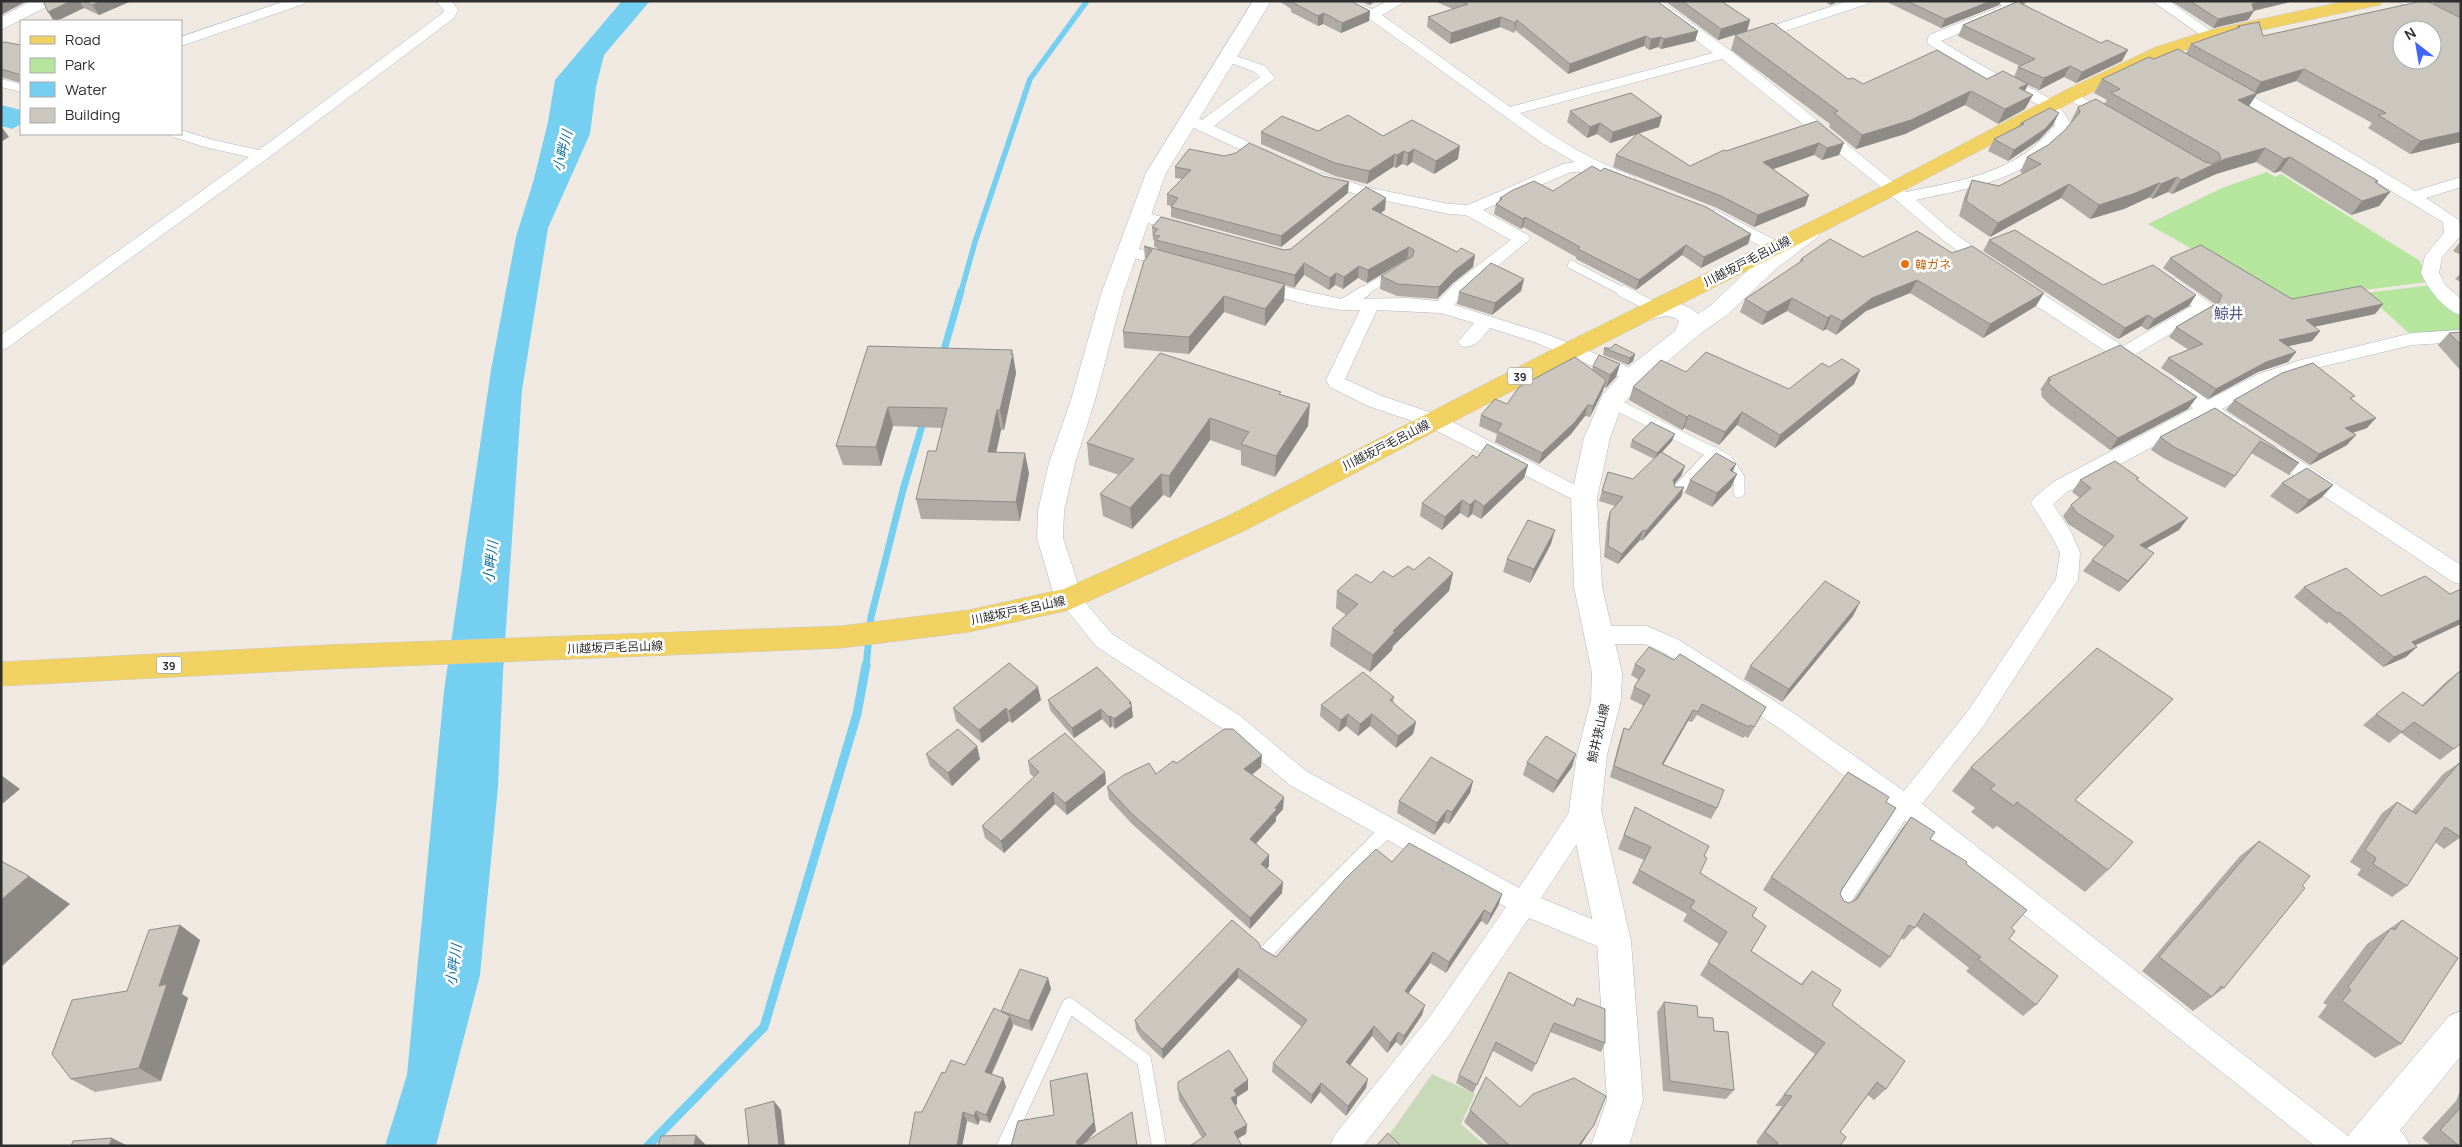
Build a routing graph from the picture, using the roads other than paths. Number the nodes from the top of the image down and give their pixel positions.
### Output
1 (300, 1) edge
2 (443, 1) edge
3 (1262, 1) edge
4 (1342, 1) edge
5 (1400, 1) edge
6 (1652, 1) edge
7 (1862, 1) edge
8 (2004, 1) edge
9 (2159, 1) edge
10 (2374, 1) edge
11 (2404, 1) edge
12 (34, 3) edge
13 (1372, 14) junction
14 (1, 25) edge
15 (2461, 29) edge
16 (2210, 35) junction
17 (182, 42) edge
18 (1730, 46) junction
19 (1228, 57) junction
20 (2212, 78) edge
21 (1, 83) edge
22 (20, 88) edge
23 (2061, 100) junction
24 (1507, 112) junction
25 (1196, 123) junction
26 (2120, 124) edge
27 (181, 135) edge
28 (262, 155) junction
29 (1286, 164) edge
30 (1596, 168) junction
31 (1303, 171) edge
32 (2461, 182) edge
33 (1642, 185) edge
34 (1363, 191) junction
35 (1897, 193) junction
36 (2411, 197) junction
37 (1348, 203) edge
38 (1702, 209) edge
39 (1470, 210) junction
40 (1140, 216) junction
41 (1832, 218) junction
42 (1198, 232) edge
43 (1775, 247) junction
44 (1128, 251) junction
45 (1572, 266) dead end
46 (1188, 267) edge
47 (1399, 270) edge
48 (2159, 276) edge
49 (1246, 283) edge
50 (1696, 287) junction
51 (1342, 305) junction
52 (1371, 305) junction
53 (1442, 307) junction
54 (1655, 308) junction
55 (2461, 309) edge
56 (1719, 310) junction
57 (1486, 321) junction
58 (1630, 321) junction
59 (1689, 331) junction
60 (2461, 336) edge
61 (1467, 342) dead end
62 (1, 344) edge
63 (1569, 351) junction
64 (2123, 354) junction
65 (1634, 376) junction
66 (1611, 402) junction
67 (2207, 408) junction
68 (1434, 421) junction
69 (1714, 452) junction
70 (1676, 492) edge
71 (1739, 492) dead end
72 (1584, 498) junction
73 (2461, 576) edge
74 (1069, 599) junction
75 (1597, 635) junction
76 (1, 674) edge
77 (1906, 806) junction
78 (1586, 810) junction
79 (1388, 829) junction
80 (1523, 903) junction
81 (1840, 906) edge
82 (1614, 941) junction
83 (1266, 952) edge
84 (2460, 1030) edge
85 (2379, 1140) edge
86 (1004, 1146) edge
87 (1159, 1146) edge
88 (1344, 1146) edge
89 (1610, 1146) edge
90 (2338, 1146) edge

1 - 17 street
2 - 28 street
3 - 19 main road
4 - 13 street
5 - 13 street
6 - 18 street
7 - 18 street
8 - 23 street
9 - 16 street
10 - 16 main road, 川越坂戸毛呂山線 / 39
11 - 15 street
12 - 14 main road
13 - 24 street
16 - 23 main road, 川越坂戸毛呂山線 / 39
18 - 24 street
18 - 35 street
19 - 25 main road
19 - 25 street
20 - 36 street
21 - 22 street
23 - 26 street
23 - 35 main road, 川越坂戸毛呂山線 / 39
23 - 35 street
24 - 30 street
25 - 29 street
25 - 40 main road
27 - 28 street
28 - 62 street
30 - 33 street
30 - 39 street
31 - 34 street
32 - 36 street
34 - 37 street
34 - 39 street
35 - 41 main road, 川越坂戸毛呂山線 / 39
35 - 64 street
36 - 55 street
38 - 43 street
39 - 53 street
40 - 42 street
40 - 44 main road
41 - 43 main road, 川越坂戸毛呂山線 / 39
41 - 56 main road, 鯨井狭山線
43 - 50 main road, 川越坂戸毛呂山線 / 39
44 - 46 street
44 - 74 main road
45 - 54 lane
47 - 51 lane
48 - 64 street
49 - 51 street
50 - 54 main road, 川越坂戸毛呂山線 / 39
50 - 56 main road
50 - 59 main road
51 - 52 street
52 - 53 street
52 - 68 street
53 - 57 street
54 - 58 main road, 川越坂戸毛呂山線 / 39
56 - 59 main road, 鯨井狭山線
57 - 61 street
57 - 63 street
58 - 59 main road
58 - 63 main road, 川越坂戸毛呂山線 / 39
59 - 65 main road, 鯨井狭山線
60 - 67 street
63 - 65 street
63 - 68 main road, 川越坂戸毛呂山線 / 39
64 - 67 street
65 - 66 main road, 鯨井狭山線
66 - 69 lane
66 - 72 main road, 鯨井狭山線
67 - 73 street
67 - 77 street
68 - 72 street
68 - 74 main road, 川越坂戸毛呂山線 / 39
69 - 70 lane
69 - 71 lane
72 - 75 main road, 鯨井狭山線
74 - 76 main road, 川越坂戸毛呂山線 / 39
74 - 79 street
75 - 77 street
75 - 78 main road, 鯨井狭山線
77 - 81 lane
77 - 90 street
78 - 80 street
78 - 82 main road, 鯨井狭山線
79 - 80 street
79 - 83 lane
80 - 82 street
80 - 88 street
82 - 89 main road, 鯨井狭山線
84 - 85 main road
86 - 87 lane

